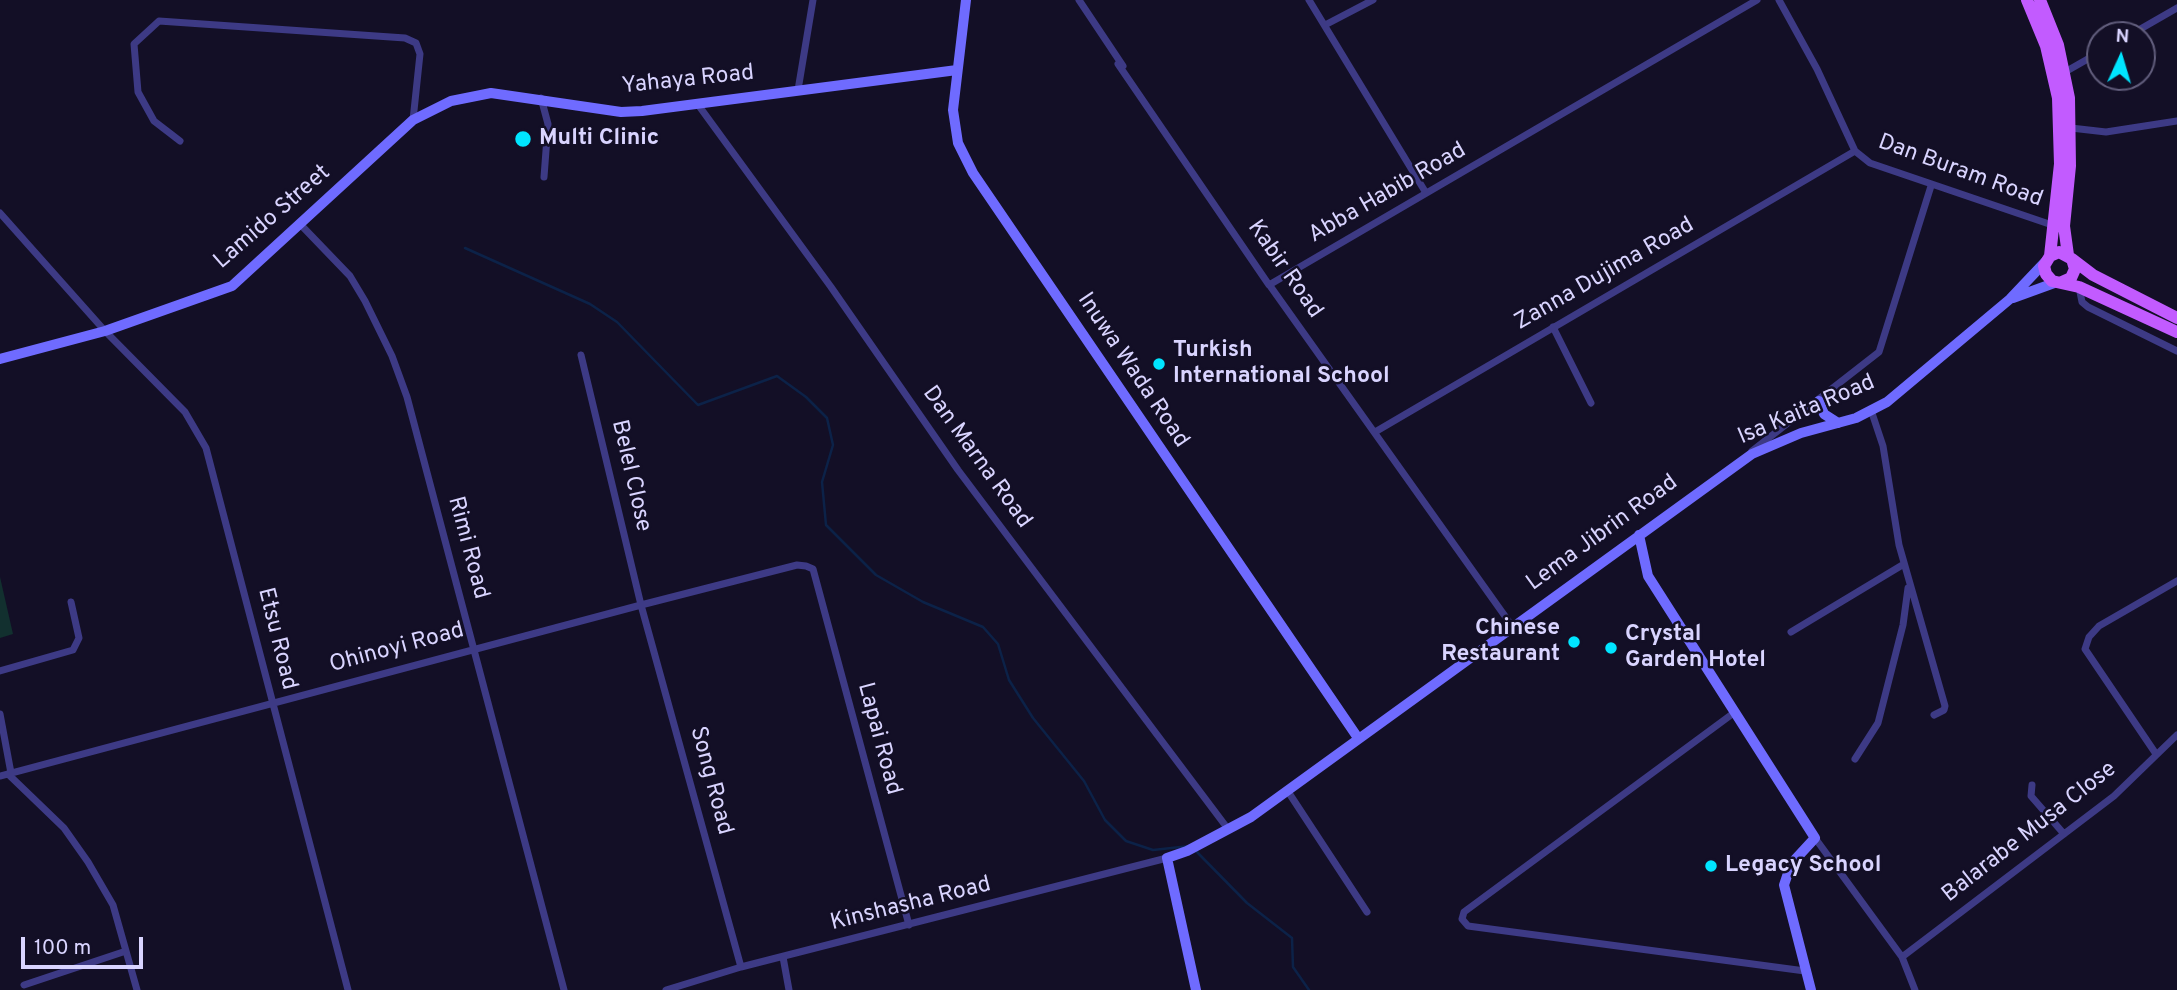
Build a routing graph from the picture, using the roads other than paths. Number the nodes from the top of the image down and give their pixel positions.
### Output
1 (813, 0) edge
2 (1079, 0) edge
3 (1309, 0) edge
4 (1373, 0) edge
5 (1757, 0) edge
6 (1779, 0) edge
7 (2026, 0) edge
8 (2040, 0) edge
9 (968, 1) edge
10 (2177, 8) edge
11 (2154, 21) edge
12 (1325, 25) junction
13 (2086, 60) edge
14 (1118, 64) dead end
15 (957, 70) junction
16 (2065, 72) junction
17 (798, 90) junction
18 (541, 98) junction
19 (699, 106) junction
20 (413, 120) junction
21 (2177, 121) edge
22 (2071, 128) junction
23 (394, 138) joint
24 (180, 141) dead end
25 (1855, 151) junction
26 (544, 177) dead end
27 (1931, 186) junction
28 (1426, 193) junction
29 (0, 213) edge
30 (300, 224) junction
31 (2055, 226) junction
32 (2070, 257) junction
33 (2048, 259) junction
34 (2059, 282) junction
35 (1269, 285) junction
36 (2079, 287) junction
37 (2010, 299) junction
38 (2177, 318) edge
39 (1553, 327) junction
40 (105, 331) junction
41 (2177, 332) edge
42 (2177, 351) edge
43 (581, 355) dead end
44 (0, 359) edge
45 (1819, 401) junction
46 (1591, 403) dead end
47 (1871, 410) junction
48 (1839, 423) junction
49 (1375, 432) junction
50 (1714, 479) junction
51 (1639, 535) junction
52 (1904, 564) junction
53 (806, 566) joint
54 (2177, 581) edge
55 (1909, 584) junction
56 (71, 602) dead end
57 (641, 605) junction
58 (1512, 626) junction
59 (1791, 632) dead end
60 (474, 649) junction
61 (0, 671) edge
62 (272, 702) junction
63 (1735, 712) junction
64 (0, 714) edge
65 (1934, 715) dead end
66 (2177, 735) edge
67 (1358, 738) junction
68 (2156, 754) junction
69 (1855, 759) dead end
70 (6, 774) edge
71 (2032, 785) dead end
72 (1287, 790) junction
73 (1228, 829) junction
74 (2064, 834) junction
75 (1815, 838) junction
76 (1167, 858) junction
77 (1367, 912) dead end
78 (909, 925) junction
79 (126, 951) junction
80 (783, 957) junction
81 (1902, 957) junction
82 (741, 967) junction
83 (1805, 971) junction
84 (24, 985) dead end
85 (691, 987) edge
86 (137, 990) edge
87 (348, 990) edge
88 (564, 990) edge
89 (666, 990) edge
90 (789, 990) edge
91 (1196, 990) edge
92 (1811, 990) edge
93 (1915, 990) edge

1 - 17 street
2 - 35 street, Kabir Road
3 - 12 street
4 - 12 street
5 - 28 street, Abba Habib Road
6 - 25 street, Dan Buram Road
7 - 31 main road
8 - 16 main road
9 - 15 street, Inuwa Wada Road
10 - 11 street
12 - 28 street
13 - 16 street
14 - 35 street
15 - 17 street, Yahaya Road
15 - 67 street, Inuwa Wada Road
16 - 22 main road
17 - 19 street, Yahaya Road
18 - 19 street, Yahaya Road
18 - 20 street, Yahaya Road
18 - 26 street
19 - 73 street, Dan Marna Road
20 - 23 street, Yahaya Road
20 - 24 street
21 - 22 street
22 - 32 main road
23 - 30 street, Lamido Street
25 - 27 street, Dan Buram Road
25 - 39 street, Zanna Dujima Road
27 - 31 street, Dan Buram Road
27 - 45 street, Lema Jibrin Road
28 - 35 street, Abba Habib Road
29 - 40 street, Etsu Road
30 - 40 street, Lamido Street
30 - 60 street, Rimi Road
31 - 33 main road
32 - 33 main road
32 - 34 main road
32 - 38 main road
33 - 34 main road
33 - 37 street, Isa Kaita Road
34 - 36 main road
34 - 37 street, Isa Kaita Road
35 - 49 street, Kabir Road
36 - 41 main road
36 - 42 street
37 - 47 street, Isa Kaita Road
39 - 46 street
39 - 49 street, Zanna Dujima Road
40 - 44 street, Lamido Street
40 - 62 street, Etsu Road
43 - 57 street, Belel Close
45 - 48 street
45 - 50 street, Lema Jibrin Road
47 - 48 street, Isa Kaita Road
47 - 52 street
48 - 50 street, Isa Kaita Road
49 - 58 street, Kabir Road
50 - 51 street, Lema Jibrin Road
51 - 58 street, Lema Jibrin Road
51 - 63 street
52 - 55 street
52 - 59 street
53 - 57 street, Ohinoyi Road
53 - 78 street, Lapai Road
54 - 68 street
55 - 65 street
55 - 69 street
56 - 61 street
57 - 60 street, Ohinoyi Road
57 - 82 street, Song Road
58 - 67 street, Lema Jibrin Road
60 - 62 street, Ohinoyi Road
60 - 88 street, Rimi Road
62 - 70 street, Ohinoyi Road
62 - 87 street, Etsu Road
63 - 75 street
63 - 83 street
64 - 70 street
66 - 68 street, Balarabe Musa Close
67 - 72 street, Lema Jibrin Road
68 - 74 street, Balarabe Musa Close
70 - 79 street
71 - 74 street
72 - 73 street, Lema Jibrin Road
72 - 77 street
73 - 76 street, Lema Jibrin Road
74 - 81 street, Balarabe Musa Close
75 - 81 street
75 - 83 street
76 - 78 street, Kinshasha Road
76 - 91 street
78 - 80 street, Kinshasha Road
79 - 84 street
79 - 86 street
80 - 82 street, Kinshasha Road
80 - 90 street
81 - 93 street
82 - 85 street, Kinshasha Road
83 - 92 street
85 - 89 street, Kinshasha Road

